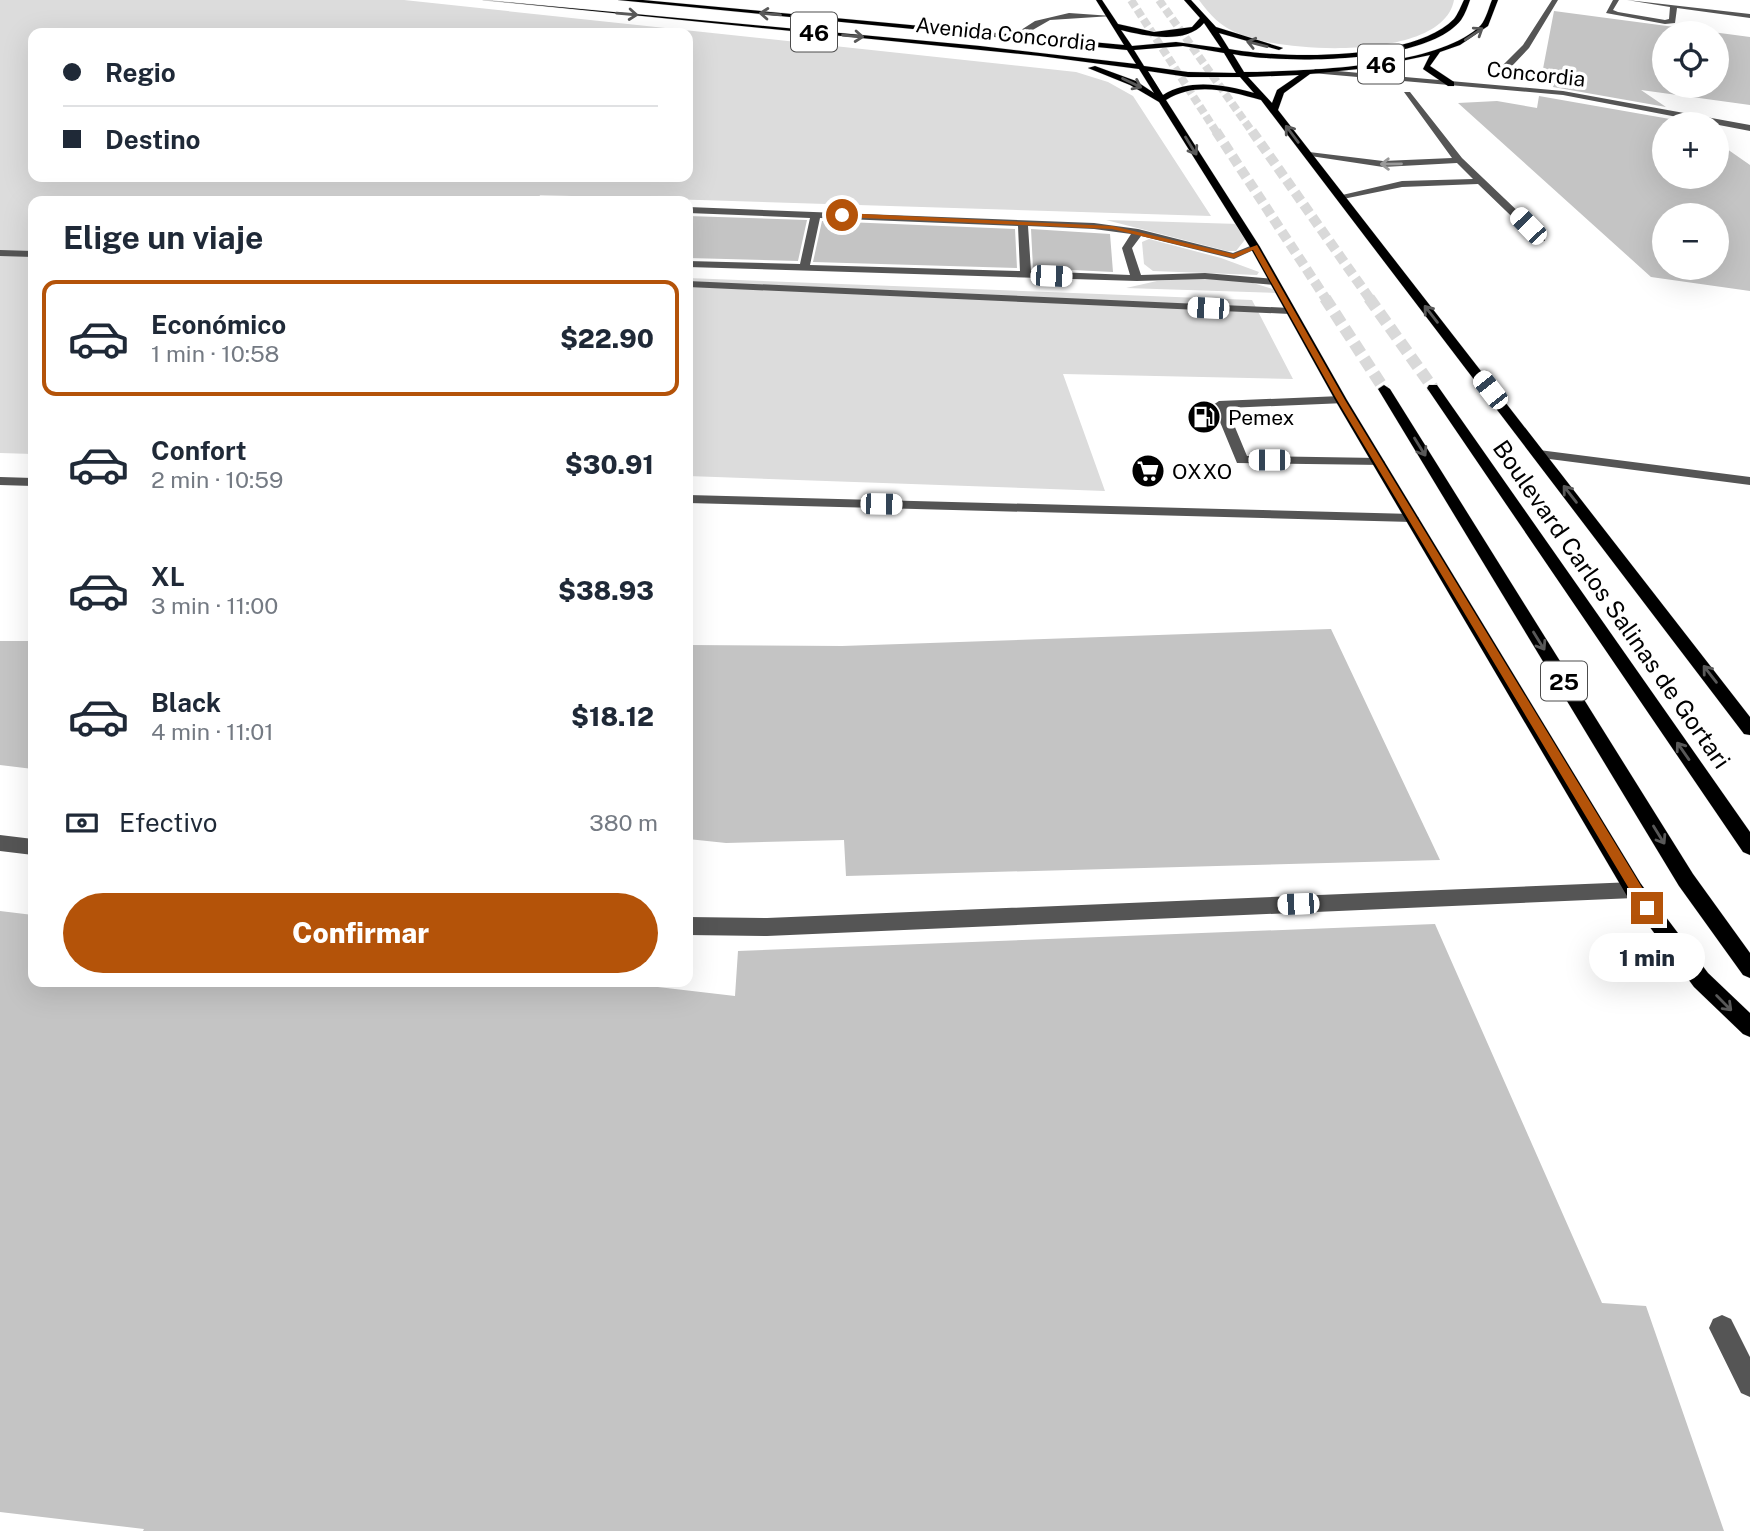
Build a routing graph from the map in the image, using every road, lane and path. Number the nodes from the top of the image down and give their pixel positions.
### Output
1 (486, 0) edge
2 (621, 0) edge
3 (1099, 0) edge
4 (1187, 0) edge
5 (1467, 0) edge
6 (1495, 0) edge
7 (1555, 0) edge
8 (1616, 0) edge
9 (1630, 0) edge
10 (1674, 6) junction
11 (1750, 16) edge
12 (1110, 20) junction
13 (1202, 20) junction
14 (1102, 27) dead end
15 (1213, 29) junction
16 (1090, 33) dead end
17 (1014, 37) junction
18 (1024, 38) junction
19 (1130, 48) junction
20 (1226, 51) junction
21 (1437, 51) junction
22 (1374, 52) junction
23 (1048, 55) junction
24 (1141, 67) junction
25 (1508, 67) junction
26 (1352, 68) junction
27 (1312, 71) junction
28 (1241, 74) junction
29 (1448, 83) junction
30 (1477, 85) junction
31 (1408, 94) dead end
32 (1264, 99) junction
33 (1164, 102) junction
34 (1682, 104) dead end
35 (1274, 110) junction
36 (1750, 128) edge
37 (1309, 155) junction
38 (1459, 160) junction
39 (1483, 181) junction
40 (1341, 198) junction
41 (693, 210) edge
42 (816, 214) junction
43 (1023, 223) junction
44 (1138, 232) junction
45 (1541, 239) dead end
46 (1255, 247) junction
47 (0, 253) edge
48 (28, 254) edge
49 (693, 264) edge
50 (804, 268) junction
51 (1026, 275) junction
52 (1137, 278) junction
53 (1274, 282) junction
54 (693, 284) edge
55 (1290, 312) junction
56 (1433, 388) tunnel mouth
57 (1384, 389) tunnel mouth
58 (1341, 400) junction
59 (1539, 454) junction
60 (1378, 461) junction
61 (0, 481) edge
62 (1750, 481) edge
63 (28, 482) edge
64 (693, 499) edge
65 (1412, 518) junction
66 (1750, 729) edge
67 (0, 843) edge
68 (28, 846) edge
69 (1750, 848) edge
70 (1634, 890) junction
71 (693, 926) edge
72 (1750, 969) edge
73 (1750, 1027) edge
74 (1722, 1328) dead end
75 (1750, 1384) edge

1 -> 23 main road, Avenida Concordia / 46
17 -> 2 main road, Avenida Concordia / 46
3 - 12 main road
4 - 13 main road
5 - 22 main road, Avenida Concordia / 46
21 -> 6 main road, Avenida Concordia / 46
7 - 25 street
8 - 10 street
9 - 10 street
10 - 11 street
12 - 13 main road
12 - 14 main road
12 - 17 street
12 - 19 main road
13 - 15 main road
15 - 20 main road
22 -> 15 main road
16 - 18 main road
17 - 18 main road, Avenida Concordia / 46
18 - 19 main road, Avenida Concordia / 46
19 - 20 main road, Avenida Concordia / 46
19 - 24 main road
20 - 22 main road, Avenida Concordia / 46
20 - 28 main road
21 - 26 main road, Avenida Concordia / 46
21 - 29 main road
23 - 24 main road, Avenida Concordia / 46
23 -> 33 main road
24 - 28 main road, Avenida Concordia / 46
24 - 33 main road
25 - 30 street
25 - 34 street
26 - 27 main road, Avenida Concordia / 46
26 - 29 street
27 - 28 main road, Avenida Concordia / 46
27 - 29 street, Concordia
27 - 35 main road
28 - 32 main road
29 - 30 street, Concordia
30 - 36 street, Concordia
31 - 38 street
32 - 33 main road
32 - 35 main road
33 -> 46 main road
37 -> 35 main road
38 -> 37 street
37 - 40 main road
38 - 39 street
39 - 40 street
39 - 45 street
59 -> 40 main road
41 - 42 street
42 - 43 street
42 - 50 street
43 - 44 street
43 - 51 street
44 - 46 street
44 - 52 street
46 - 53 main road
47 - 48 street
49 - 50 street
50 - 51 street
51 - 52 street
52 - 53 street
53 - 55 main road
54 - 55 street
55 - 58 main road
69 -> 56 main road, Boulevard Carlos Salinas de Gortari / 25
57 -> 72 main road, 25
58 - 60 main road
58 - 60 street
59 - 62 street
66 -> 59 main road
60 - 65 main road
61 - 63 street
64 - 65 street
65 - 70 main road
67 - 68 street
70 - 71 street
70 -> 73 main road
74 - 75 street

